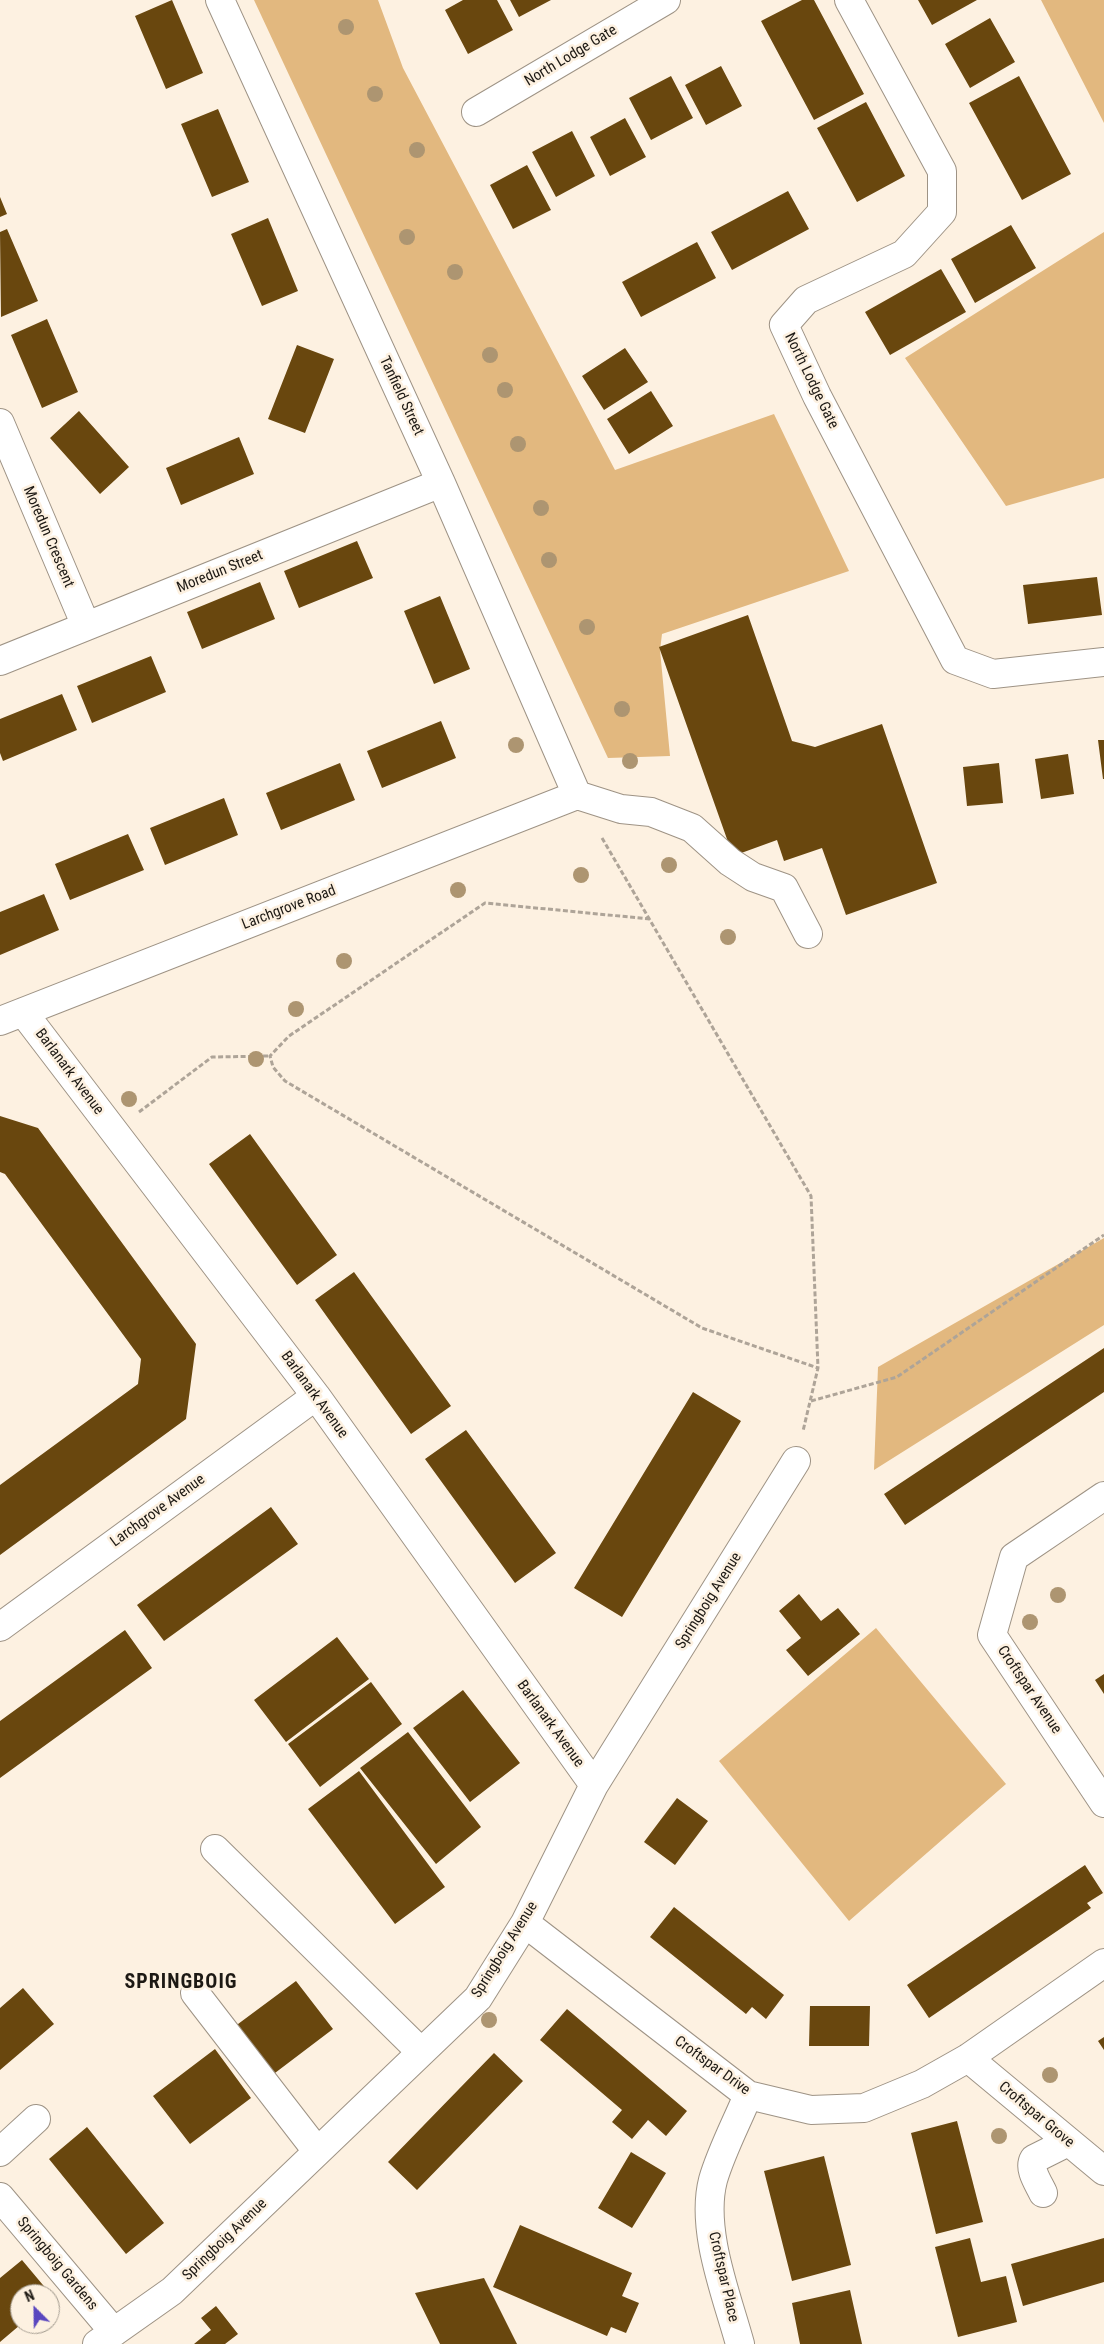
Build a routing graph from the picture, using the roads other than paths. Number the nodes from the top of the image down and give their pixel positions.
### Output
1 (220, 0) edge
2 (666, 0) edge
3 (849, 0) edge
4 (476, 112) dead end
5 (3, 437) edge
6 (441, 483) junction
7 (86, 626) junction
8 (0, 661) edge
9 (1104, 662) edge
10 (577, 795) junction
11 (808, 934) dead end
12 (12, 1017) edge
13 (316, 1396) junction
14 (796, 1461) road end
15 (1104, 1496) edge
16 (0, 1627) edge
17 (594, 1785) junction
18 (1104, 1803) edge
19 (215, 1849) dead end
20 (525, 1923) junction
21 (1104, 1963) edge
22 (195, 1994) dead end
23 (421, 2052) junction
24 (968, 2058) junction
25 (748, 2096) junction
26 (36, 2119) dead end
27 (1068, 2142) junction
28 (317, 2151) junction
29 (0, 2152) edge
30 (1104, 2171) edge
31 (1043, 2193) dead end
32 (0, 2197) edge
33 (105, 2338) edge
34 (740, 2344) edge

1 - 6 street, Tanfield Street
2 - 4 street, North Lodge Gate
3 - 9 street, North Lodge Gate
5 - 7 street, Moredun Crescent
6 - 7 street, Moredun Street
6 - 10 street, Tanfield Street
7 - 8 street, Moredun Street
10 - 11 street
10 - 12 street, Larchgrove Road
12 - 13 street, Barlanark Avenue
13 - 16 street, Larchgrove Avenue
13 - 17 street, Barlanark Avenue
14 - 17 street, Springboig Avenue
15 - 18 street, Croftspar Avenue
17 - 20 street, Springboig Avenue
19 - 23 street
20 - 23 street, Springboig Avenue
20 - 25 street, Croftspar Drive
21 - 24 street, Croftspar Drive
22 - 28 street
23 - 28 street, Springboig Avenue
24 - 25 street, Croftspar Drive
24 - 27 street, Croftspar Grove
25 - 34 street, Croftspar Place
26 - 29 street
27 - 30 street, Croftspar Grove
27 - 31 street
28 - 33 street, Springboig Avenue
32 - 33 street, Springboig Gardens

